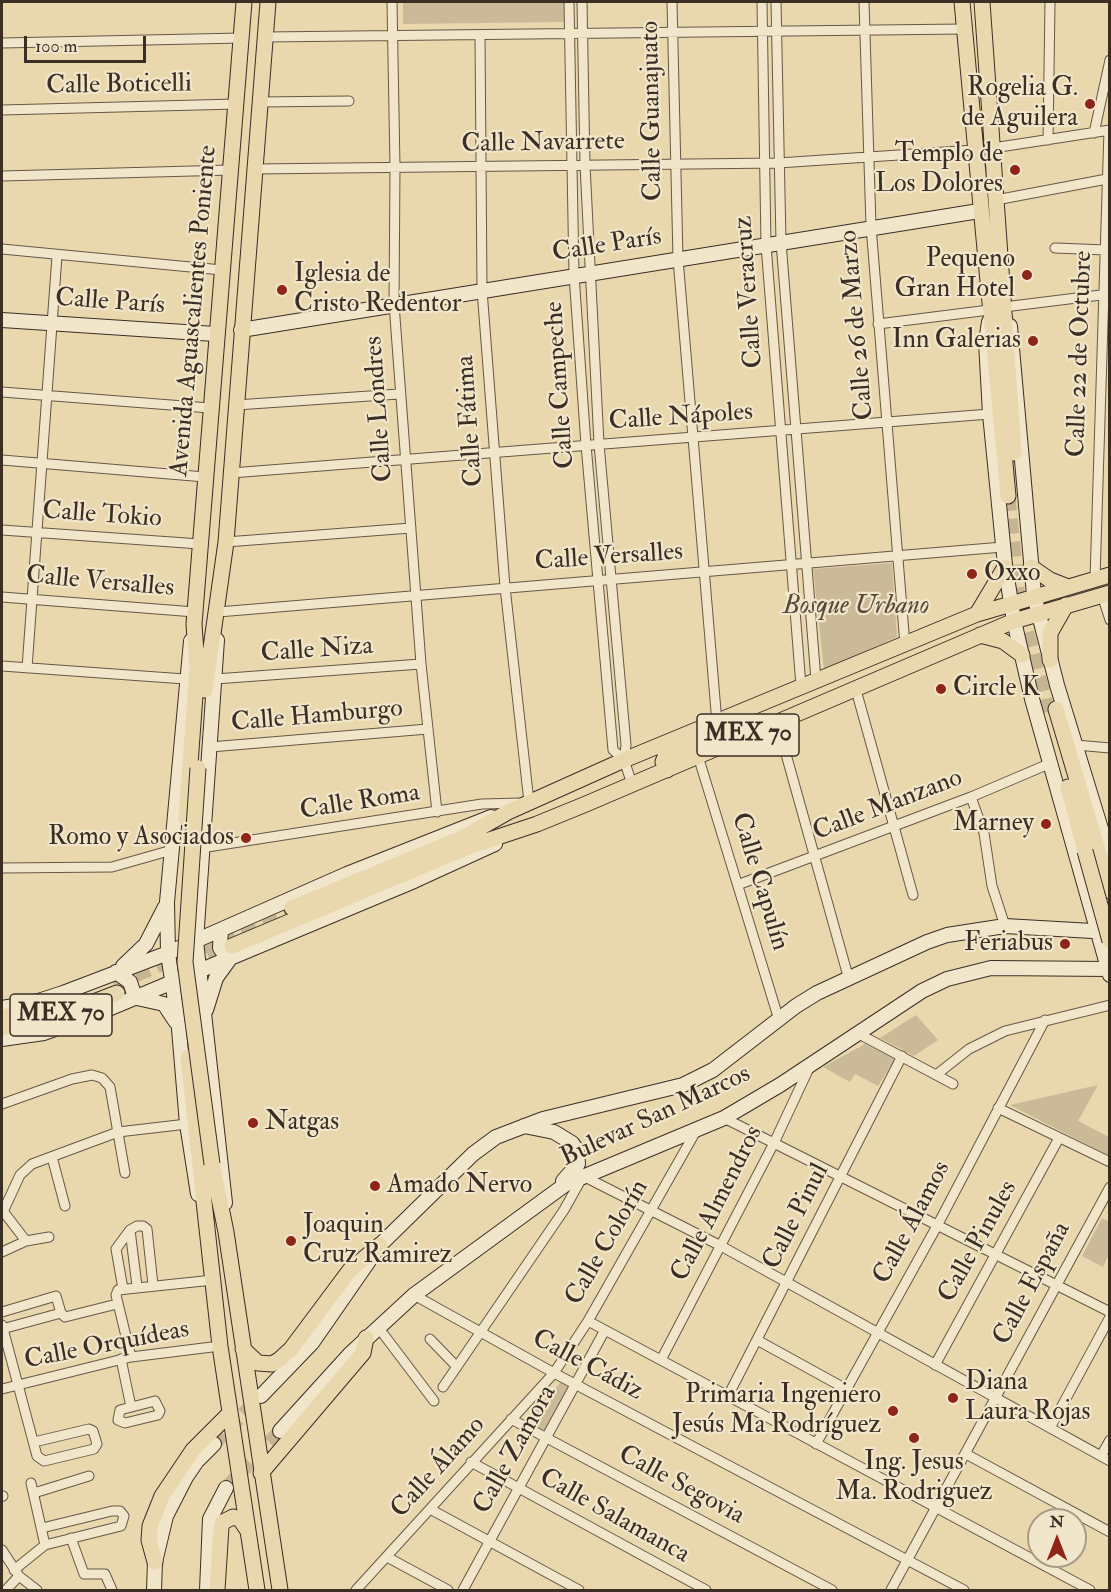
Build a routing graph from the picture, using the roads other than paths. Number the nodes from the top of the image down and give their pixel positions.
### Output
1 (244, 2) edge
2 (268, 2) edge
3 (392, 2) edge
4 (569, 2) edge
5 (582, 2) edge
6 (672, 2) edge
7 (762, 2) edge
8 (776, 2) edge
9 (864, 2) edge
10 (962, 2) edge
11 (982, 2) edge
12 (1050, 2) edge
13 (964, 29) junction
14 (865, 30) junction
15 (777, 31) junction
16 (763, 32) junction
17 (582, 33) junction
18 (672, 33) junction
19 (569, 34) junction
20 (480, 35) junction
21 (392, 36) junction
22 (266, 37) junction
23 (242, 38) junction
24 (2, 43) edge
25 (1110, 60) edge
26 (349, 101) dead end
27 (260, 102) junction
28 (237, 104) junction
29 (2, 110) edge
30 (1109, 130) edge
31 (1094, 133) junction
32 (1048, 140) junction
33 (993, 148) junction
34 (974, 150) junction
35 (868, 157) junction
36 (675, 163) junction
37 (764, 163) junction
38 (778, 163) junction
39 (481, 165) junction
40 (570, 165) junction
41 (585, 165) junction
42 (395, 167) junction
43 (255, 169) junction
44 (231, 170) junction
45 (2, 176) edge
46 (1107, 179) junction
47 (996, 200) junction
48 (979, 211) junction
49 (871, 226) junction
50 (781, 243) junction
51 (766, 245) junction
52 (1055, 248) dead end
53 (2, 249) edge
54 (1106, 250) junction
55 (57, 256) junction
56 (678, 259) junction
57 (222, 270) junction
58 (590, 272) junction
59 (574, 275) junction
60 (482, 290) junction
61 (1106, 294) edge
62 (393, 304) junction
63 (997, 312) junction
64 (2, 320) edge
65 (53, 323) junction
66 (879, 324) junction
67 (241, 330) junction
68 (215, 334) junction
69 (2, 392) edge
70 (399, 394) junction
71 (49, 396) junction
72 (236, 405) junction
73 (210, 408) junction
74 (990, 414) junction
75 (888, 422) junction
76 (796, 430) junction
77 (782, 431) junction
78 (695, 439) junction
79 (599, 444) junction
80 (586, 445) junction
81 (495, 453) junction
82 (405, 459) junction
83 (2, 460) edge
84 (43, 462) junction
85 (231, 473) junction
86 (205, 477) junction
87 (1013, 496) tunnel mouth
88 (411, 528) junction
89 (2, 530) edge
90 (37, 532) junction
91 (226, 542) junction
92 (200, 544) junction
93 (1003, 547) junction
94 (898, 557) junction
95 (806, 564) junction
96 (791, 565) junction
97 (1005, 567) junction
98 (1031, 567) junction
99 (705, 572) junction
100 (1102, 577) edge
101 (611, 579) junction
102 (598, 580) junction
103 (506, 587) junction
104 (1068, 587) junction
105 (1106, 594) edge
106 (416, 595) junction
107 (1034, 596) junction
108 (2, 597) edge
109 (33, 599) junction
110 (1011, 602) junction
111 (1066, 605) junction
112 (976, 614) junction
113 (1038, 615) junction
114 (217, 617) junction
115 (194, 618) junction
116 (1110, 620) edge
117 (1014, 621) junction
118 (980, 635) junction
119 (905, 645) junction
120 (1022, 654) junction
121 (1050, 660) junction
122 (421, 664) junction
123 (2, 666) edge
124 (27, 668) junction
125 (215, 679) junction
126 (185, 680) junction
127 (816, 680) junction
128 (801, 686) junction
129 (856, 690) junction
130 (1052, 710) tunnel mouth
131 (777, 722) junction
132 (717, 723) junction
133 (428, 729) junction
134 (1076, 744) junction
135 (210, 747) junction
136 (1110, 748) edge
137 (698, 756) junction
138 (624, 760) junction
139 (1051, 763) junction
140 (667, 770) junction
141 (632, 784) junction
142 (971, 797) junction
143 (528, 803) junction
144 (437, 812) junction
145 (508, 812) junction
146 (895, 825) junction
147 (201, 848) junction
148 (1090, 849) junction
149 (172, 850) junction
150 (815, 856) junction
151 (1110, 858) edge
152 (2, 868) edge
153 (169, 875) junction
154 (199, 878) junction
155 (740, 884) junction
156 (1110, 891) edge
157 (913, 895) dead end
158 (167, 902) junction
159 (292, 908) tunnel mouth
160 (1092, 912) junction
161 (1110, 917) edge
162 (1005, 926) junction
163 (221, 930) junction
164 (1103, 932) edge
165 (196, 941) junction
166 (1110, 941) edge
167 (168, 952) junction
168 (230, 953) junction
169 (198, 970) junction
170 (1109, 971) edge
171 (848, 976) junction
172 (172, 981) junction
173 (116, 983) junction
174 (135, 998) junction
175 (1110, 1005) edge
176 (4, 1008) edge
177 (204, 1018) junction
178 (779, 1020) junction
179 (1045, 1020) junction
180 (2, 1028) edge
181 (179, 1029) junction
182 (860, 1034) junction
183 (2, 1039) edge
184 (902, 1056) junction
185 (810, 1066) junction
186 (936, 1075) junction
187 (953, 1084) dead end
188 (2, 1104) edge
189 (998, 1108) junction
190 (723, 1118) junction
191 (187, 1124) junction
192 (524, 1126) junction
193 (696, 1131) junction
194 (118, 1132) junction
195 (1059, 1138) junction
196 (774, 1143) junction
197 (52, 1156) junction
198 (1110, 1162) edge
199 (125, 1173) dead end
200 (583, 1176) junction
201 (841, 1178) junction
202 (1110, 1187) edge
203 (541, 1200) junction
204 (65, 1206) dead end
205 (651, 1210) junction
206 (2, 1212) edge
207 (937, 1226) junction
208 (207, 1229) junction
209 (130, 1230) junction
210 (226, 1232) junction
211 (49, 1237) dead end
212 (26, 1241) junction
213 (380, 1245) junction
214 (721, 1246) junction
215 (2, 1252) edge
216 (996, 1255) junction
217 (213, 1280) junction
218 (787, 1283) junction
219 (1056, 1284) junction
220 (153, 1285) junction
221 (137, 1286) junction
222 (123, 1289) junction
223 (414, 1295) junction
224 (117, 1304) junction
225 (2, 1312) edge
226 (61, 1312) junction
227 (1110, 1315) edge
228 (588, 1321) junction
229 (2, 1327) edge
230 (378, 1327) junction
231 (605, 1330) junction
232 (480, 1332) junction
233 (878, 1333) junction
234 (366, 1338) junction
235 (430, 1339) dead end
236 (757, 1340) junction
237 (220, 1346) junction
238 (243, 1349) junction
239 (126, 1358) junction
240 (661, 1360) junction
241 (935, 1365) junction
242 (457, 1367) junction
243 (554, 1373) junction
244 (18, 1385) junction
245 (576, 1385) junction
246 (443, 1387) dead end
247 (2, 1389) edge
248 (846, 1389) junction
249 (261, 1396) tunnel mouth
250 (728, 1396) junction
251 (997, 1399) junction
252 (434, 1401) dead end
253 (131, 1407) dead end
254 (230, 1413) junction
255 (511, 1419) junction
256 (1050, 1428) junction
257 (280, 1431) tunnel mouth
258 (548, 1439) junction
259 (1110, 1440) edge
260 (34, 1442) junction
261 (214, 1444) tunnel mouth
262 (816, 1444) junction
263 (966, 1454) junction
264 (1105, 1458) edge
265 (471, 1462) junction
266 (261, 1473) junction
267 (89, 1476) dead end
268 (31, 1483) dead end
269 (226, 1488) tunnel mouth
270 (520, 1490) junction
271 (34, 1493) junction
272 (937, 1507) junction
273 (430, 1509) junction
274 (42, 1528) junction
275 (248, 1531) junction
276 (1110, 1532) edge
277 (71, 1538) junction
278 (490, 1542) junction
279 (45, 1545) junction
280 (2, 1551) edge
281 (387, 1557) junction
282 (908, 1560) junction
283 (155, 1562) junction
284 (17, 1573) junction
285 (6, 1590) edge
286 (37, 1590) edge
287 (112, 1590) edge
288 (151, 1590) edge
289 (207, 1590) edge
290 (217, 1590) edge
291 (257, 1590) edge
292 (280, 1590) edge
293 (356, 1590) edge
294 (448, 1590) edge
295 (463, 1590) edge
296 (579, 1590) edge
297 (706, 1590) edge
298 (832, 1590) edge
299 (891, 1590) edge
300 (964, 1590) edge
301 (1090, 1590) edge

1 - 23 main road, Avenida Aguascalientes Poniente
2 - 22 main road, Avenida Aguascalientes Poniente
3 - 21 street, Calle Londres
4 - 19 street, Calle Campeche
5 - 17 street, Calle Campeche
6 - 18 street, Calle Guanajuato
7 - 16 street, Calle Veracruz
8 - 15 street, Calle Veracruz
9 - 14 street, Calle 26 de Marzo
10 - 13 main road
11 - 33 main road
12 - 32 street
13 - 14 street
13 - 34 main road
14 - 15 street
14 - 35 street, Calle 26 de Marzo
15 - 16 street
15 - 38 street, Calle Veracruz
16 - 18 street
16 - 37 street, Calle Veracruz
17 - 18 street
17 - 19 street
17 - 41 street, Calle Campeche
18 - 36 street, Calle Guanajuato
19 - 20 street
19 - 40 street, Calle Campeche
20 - 21 street
20 - 39 street, Calle Fátima
21 - 22 street
21 - 42 street, Calle Londres
22 - 27 main road, Avenida Aguascalientes Poniente
23 - 24 street
23 - 28 main road, Avenida Aguascalientes Poniente
25 - 31 street
26 - 27 street
27 - 43 main road, Avenida Aguascalientes Poniente
28 - 29 street, Calle Boticelli
28 - 44 main road, Avenida Aguascalientes Poniente
30 - 31 street
30 - 46 street, Calle 22 de Octubre
31 - 32 street
32 - 33 street
33 - 47 main road
34 - 35 street, Calle Navarrete
34 - 48 main road
35 - 38 street, Calle Navarrete
35 - 49 street, Calle 26 de Marzo
36 - 37 street, Calle Navarrete
36 - 41 street, Calle Navarrete
36 - 56 street, Calle Guanajuato
37 - 38 street, Calle Navarrete
37 - 51 street, Calle Veracruz
38 - 50 street, Calle Veracruz
39 - 40 street, Calle Navarrete
39 - 42 street, Calle Navarrete
39 - 60 street, Calle Fátima
40 - 41 street, Calle Navarrete
40 - 59 street, Calle Campeche
41 - 58 street, Calle Campeche
42 - 43 street, Calle Navarrete
42 - 62 street, Calle Londres
43 - 67 main road, Avenida Aguascalientes Poniente
44 - 45 street
44 - 57 main road, Avenida Aguascalientes Poniente
46 - 47 street
46 - 54 street, Calle 22 de Octubre
47 - 63 main road
48 - 49 street, Calle París
48 - 63 main road
49 - 50 street, Calle París
49 - 66 street, Calle 26 de Marzo
50 - 51 street, Calle París
50 - 76 street, Calle Veracruz
51 - 56 street, Calle París
51 - 77 street, Calle Veracruz
52 - 54 street
53 - 55 street
54 - 61 street, Calle 22 de Octubre
55 - 57 street
55 - 65 street
56 - 58 street, Calle París
56 - 78 street, Calle Guanajuato
57 - 68 main road, Avenida Aguascalientes Poniente
58 - 59 street, Calle París
58 - 79 street, Calle Campeche
59 - 60 street, Calle París
59 - 80 street, Calle Campeche
60 - 62 street, Calle París
60 - 81 street, Calle Fátima
61 - 63 street
61 - 100 street, Calle 22 de Octubre
62 - 67 street, Calle París
62 - 70 street, Calle Londres
63 - 66 street
63 - 74 street
63 - 87 main road
63 - 98 street
64 - 65 street, Calle París
65 - 68 street, Calle París
65 - 71 street
66 - 75 street, Calle 26 de Marzo
67 - 72 main road, Avenida Aguascalientes Poniente
68 - 73 main road, Avenida Aguascalientes Poniente
69 - 71 street
70 - 72 street
70 - 82 street, Calle Londres
71 - 73 street
71 - 84 street
72 - 85 main road, Avenida Aguascalientes Poniente
73 - 86 main road, Avenida Aguascalientes Poniente
74 - 75 street, Calle Nápoles
74 - 93 street
75 - 76 street, Calle Nápoles
75 - 94 street, Calle 26 de Marzo
76 - 77 street, Calle Nápoles
76 - 95 street, Calle Veracruz
77 - 78 street, Calle Nápoles
77 - 96 street, Calle Veracruz
78 - 79 street, Calle Nápoles
78 - 99 street, Calle Guanajuato
79 - 80 street, Calle Nápoles
79 - 101 street, Calle Campeche
80 - 81 street, Calle Nápoles
80 - 102 street, Calle Campeche
81 - 82 street, Calle Nápoles
81 - 103 street, Calle Fátima
82 - 85 street, Calle Nápoles
82 - 88 street, Calle Londres
83 - 84 street
84 - 86 street
84 - 90 street
85 - 91 main road, Avenida Aguascalientes Poniente
86 - 92 main road, Avenida Aguascalientes Poniente
88 - 91 street
88 - 106 street, Calle Londres
89 - 90 street, Calle Tokio
90 - 92 street, Calle Tokio
90 - 109 street
91 - 114 main road, Avenida Aguascalientes Poniente
92 - 115 main road, Avenida Aguascalientes Poniente
93 - 94 street, Calle Versalles
93 - 97 street
94 - 95 street, Calle Versalles
94 - 119 street, Calle 26 de Marzo
95 - 96 street, Calle Versalles
95 - 127 street, Calle Veracruz
96 - 99 street, Calle Versalles
96 - 128 street, Calle Veracruz
97 - 110 street
97 - 112 main road
98 - 104 main road
98 - 107 street
99 - 101 street, Calle Versalles
99 - 132 street, Calle Guanajuato
100 - 104 main road, MEX 70
101 - 102 street, Calle Versalles
101 - 138 street, Calle Campeche
102 - 103 street, Calle Versalles
102 - 138 street, Calle Campeche
103 - 106 street, Calle Versalles
103 - 143 street, Calle Fátima
104 - 107 main road, MEX 70
105 - 111 main road, MEX 70
105 - 116 street
106 - 114 street, Calle Versalles
106 - 122 street, Calle Londres
107 - 110 main road, MEX 70
107 - 113 street
108 - 109 street, Calle Versalles
109 - 115 street, Calle Versalles
109 - 124 street
110 - 112 main road, MEX 70
110 - 117 street
111 - 113 main road, MEX 70
111 - 121 main road
112 - 119 main road, MEX 70
113 - 117 main road, MEX 70
113 - 121 street
114 - 125 street, Avenida Aguascalientes Poniente
114 - 210 main road, Avenida Aguascalientes Poniente, bridge
115 - 126 street, Avenida Aguascalientes Poniente
115 - 208 main road, Avenida Aguascalientes Poniente
117 - 118 main road, MEX 70
117 - 120 street
118 - 120 main road
118 - 129 main road, MEX 70
119 - 127 main road, MEX 70
120 - 139 street
121 - 134 street
122 - 125 street, Calle Niza
122 - 133 street, Calle Londres
123 - 124 street
124 - 126 street
125 - 135 street, Avenida Aguascalientes Poniente
126 - 149 street, Avenida Aguascalientes Poniente
127 - 128 main road, MEX 70
128 - 132 main road, MEX 70
129 - 131 main road, MEX 70
129 - 146 street
130 - 148 main road
131 - 137 main road, MEX 70
131 - 150 street
132 - 138 main road, MEX 70
132 - 140 main road
133 - 135 street, Calle Hamburgo
133 - 144 street, Calle Londres
134 - 136 street
134 - 151 street
135 - 147 street, Avenida Aguascalientes Poniente
137 - 140 main road, MEX 70
137 - 155 street, Calle Capulín
138 - 141 street, Calle Campeche
138 - 143 main road, MEX 70
139 - 142 street, Calle Manzano
139 - 160 street
140 - 141 main road, MEX 70
141 - 168 main road, MEX 70
142 - 146 street, Calle Manzano
142 - 162 street
143 - 144 street, Calle Roma
143 - 145 main road, MEX 70
144 - 147 street, Calle Roma
145 - 159 main road, MEX 70
145 - 163 street, MEX 70
146 - 150 street, Calle Manzano
146 - 157 street
147 - 154 street, Avenida Aguascalientes Poniente
148 - 156 main road
148 - 166 main road, bridge
149 - 152 street
149 - 153 street, Avenida Aguascalientes Poniente
150 - 155 street, Calle Manzano
150 - 171 street
153 - 154 street
153 - 158 street, Avenida Aguascalientes Poniente
154 - 165 street, Avenida Aguascalientes Poniente
155 - 178 street, Calle Capulín
158 - 167 street, Avenida Aguascalientes Poniente
158 - 173 street
160 - 161 street
160 - 164 street
162 - 164 street, Bulevar San Marcos
162 - 171 street, Bulevar San Marcos
163 - 165 street, MEX 70
163 - 168 street
164 - 170 street
165 - 167 street, MEX 70
165 - 169 street, Avenida Aguascalientes Poniente
167 - 172 street, Avenida Aguascalientes Poniente
167 - 173 street, MEX 70
168 - 169 street, MEX 70
168 - 177 street
169 - 172 street, MEX 70
169 - 177 street, Avenida Aguascalientes Poniente
170 - 182 street, Bulevar San Marcos
171 - 178 street, Bulevar San Marcos
172 - 174 street, MEX 70
172 - 181 street, Avenida Aguascalientes Poniente
173 - 174 street
173 - 176 main road, MEX 70
173 - 180 main road, MEX 70
174 - 181 street
174 - 183 street, MEX 70
175 - 179 street
177 - 181 street
177 - 210 street, Avenida Aguascalientes Poniente
178 - 192 street, Bulevar San Marcos
179 - 186 street
179 - 189 street, Calle Álamos
181 - 191 street, Avenida Aguascalientes Poniente
182 - 184 street
182 - 185 street, Bulevar San Marcos
184 - 186 street
184 - 201 street, Calle Pinul
185 - 190 street, Bulevar San Marcos
185 - 196 street, Calle Almendros
186 - 187 street
188 - 194 street
189 - 195 street
189 - 207 street, Calle Álamos
190 - 193 street, Bulevar San Marcos
190 - 196 street
191 - 194 street
191 - 208 street, Avenida Aguascalientes Poniente
192 - 203 street
192 - 213 street, Bulevar San Marcos
193 - 200 street, Bulevar San Marcos
193 - 205 street, Calle Colorín
194 - 197 street
194 - 199 street
195 - 198 street
195 - 216 street, Calle Pinules
196 - 201 street
196 - 214 street, Calle Almendros
197 - 204 street
197 - 206 street
200 - 203 street, Bulevar San Marcos
200 - 205 street
200 - 232 street
201 - 207 street
201 - 218 street, Calle Pinul
202 - 219 street, Calle España
203 - 223 street, Bulevar San Marcos
205 - 214 street
205 - 228 street, Calle Colorín
206 - 212 street
207 - 216 street
207 - 233 street, Calle Álamos
208 - 217 main road, Avenida Aguascalientes Poniente
209 - 220 street
209 - 221 street
209 - 222 street
210 - 238 main road, Avenida Aguascalientes Poniente
211 - 212 street
212 - 215 street
213 - 238 main road
213 - 249 street, Bulevar San Marcos
214 - 218 street
214 - 240 street, Calle Almendros
216 - 219 street
216 - 241 street, Calle Pinules
217 - 220 street
217 - 237 main road, Avenida Aguascalientes Poniente
218 - 233 street
218 - 236 street, Calle Pinul
219 - 227 street
219 - 251 street, Calle España
220 - 221 street
221 - 222 street
222 - 224 street
223 - 230 street, Bulevar San Marcos
223 - 232 street, Calle Cádiz
224 - 226 street
224 - 239 street
225 - 226 street
226 - 229 street
227 - 256 street
228 - 231 street
228 - 243 street, Calle Colorín
229 - 244 street
230 - 234 street, Bulevar San Marcos
230 - 252 street
231 - 240 street
231 - 245 street, Calle Zamora
232 - 242 street
232 - 243 street, Calle Cádiz
233 - 241 street
233 - 248 street, Calle Álamos
234 - 257 street, Bulevar San Marcos
234 - 266 main road
235 - 242 street
236 - 248 street
236 - 250 street, Calle Pinul
237 - 239 street, Calle Orquídeas
237 - 254 main road, Avenida Aguascalientes Poniente
238 - 266 main road, Avenida Aguascalientes Poniente
239 - 244 street, Calle Orquídeas
239 - 253 street
240 - 250 street
241 - 251 street
242 - 246 street
243 - 245 street, Calle Cádiz
243 - 255 street, Calle Álamo
244 - 247 street, Calle Orquídeas
244 - 260 street
245 - 258 street, Calle Zamora
245 - 282 street, Calle Cádiz
248 - 262 street, Calle Álamos
250 - 262 street
251 - 256 street
251 - 263 street, Calle España
254 - 275 main road, Avenida Aguascalientes Poniente
254 - 283 main road
255 - 258 street, Calle Segovia
255 - 265 street, Calle Álamo
256 - 264 street
258 - 270 street, Calle Zamora
258 - 298 street, Calle Segovia
259 - 264 street
260 - 260 street
261 - 283 street
262 - 272 street
263 - 272 street, Calle España
263 - 276 street
265 - 270 street, Calle Salamanca
265 - 273 street, Calle Álamo
266 - 292 main road, Avenida Aguascalientes Poniente
267 - 271 street
268 - 271 street
269 - 289 street
270 - 278 street, Calle Zamora
270 - 297 street, Calle Salamanca
271 - 274 street
272 - 282 street, Calle España
272 - 301 street
273 - 278 street
273 - 281 street, Calle Álamo
274 - 277 street
274 - 279 street
275 - 290 main road
275 - 291 main road, Avenida Aguascalientes Poniente
277 - 279 street
277 - 287 street
278 - 295 street, Calle Zamora
278 - 296 street
279 - 284 street
280 - 284 street
281 - 293 street, Calle Álamo
281 - 294 street
282 - 299 street, Calle España
282 - 300 street, Calle Cádiz
283 - 288 street
284 - 285 street
284 - 286 street

